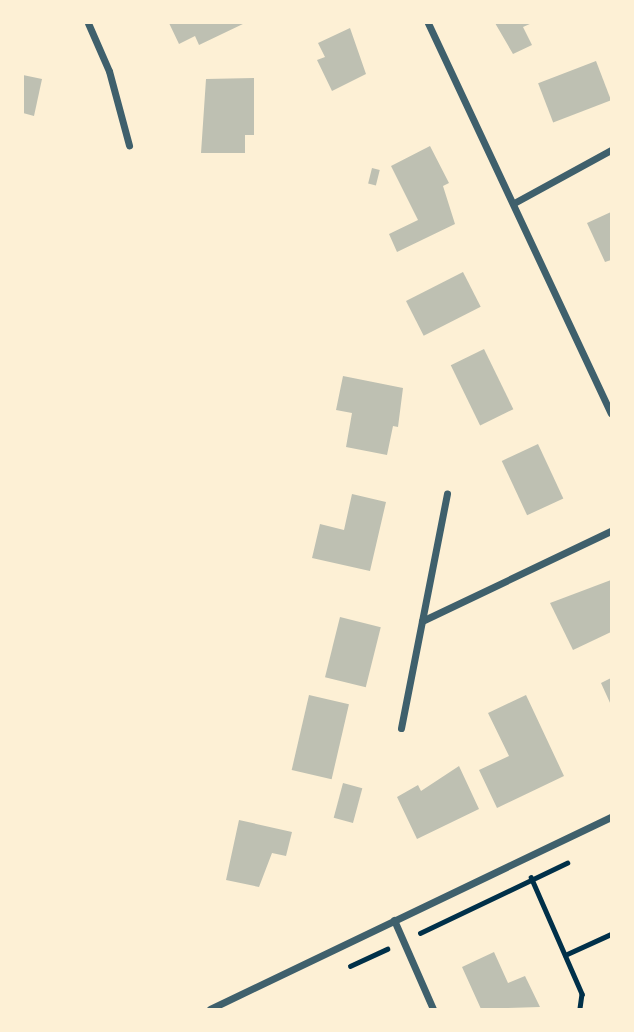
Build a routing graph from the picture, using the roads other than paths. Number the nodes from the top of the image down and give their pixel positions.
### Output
1 (88, 23) edge
2 (428, 23) edge
3 (129, 145) dead end
4 (611, 150) edge
5 (514, 203) junction
6 (611, 413) edge
7 (447, 493) dead end
8 (611, 531) edge
9 (422, 621) junction
10 (401, 728) dead end
11 (611, 817) edge
12 (394, 920) junction
13 (210, 1009) edge
14 (433, 1009) edge

1 - 3 street
2 - 5 street
4 - 5 street
5 - 6 street
7 - 9 street
8 - 9 street
9 - 10 street
11 - 12 street
12 - 13 street
12 - 14 street

